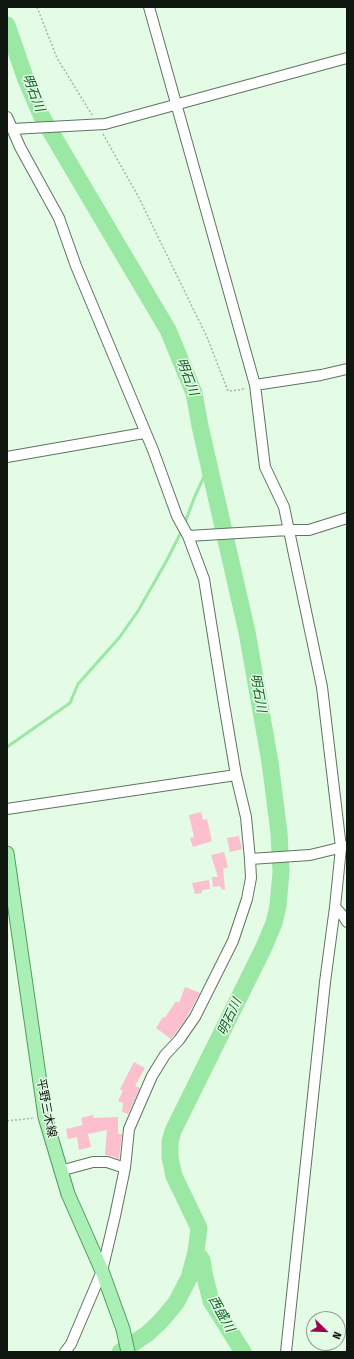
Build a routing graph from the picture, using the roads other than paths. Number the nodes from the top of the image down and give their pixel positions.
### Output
1 (148, 7) edge
2 (347, 58) edge
3 (175, 105) junction
4 (7, 117) edge
5 (12, 129) junction
6 (347, 369) edge
7 (255, 385) junction
8 (144, 433) junction
9 (7, 457) edge
10 (347, 518) edge
11 (289, 530) junction
12 (188, 536) junction
13 (236, 775) junction
14 (7, 809) edge
15 (344, 847) edge
16 (7, 853) edge
17 (250, 859) junction
18 (335, 907) junction
19 (347, 922) edge
20 (125, 1168) junction
21 (60, 1171) junction
22 (102, 1271) junction
23 (65, 1352) edge
24 (128, 1352) edge
25 (286, 1352) edge

1 - 3 street
2 - 3 street
3 - 5 street
3 - 7 street
4 - 5 street
5 - 8 street
6 - 7 street
7 - 11 street
8 - 9 street
8 - 12 street
10 - 11 street
11 - 12 street
11 - 15 street
12 - 13 street
13 - 14 street
13 - 17 street
15 - 17 street
15 - 18 street
16 - 21 main road, 平野三木線
17 - 20 street
18 - 19 street
18 - 25 street
20 - 21 street
20 - 22 street
21 - 22 main road, 平野三木線
22 - 23 street
22 - 24 main road, 平野三木線

